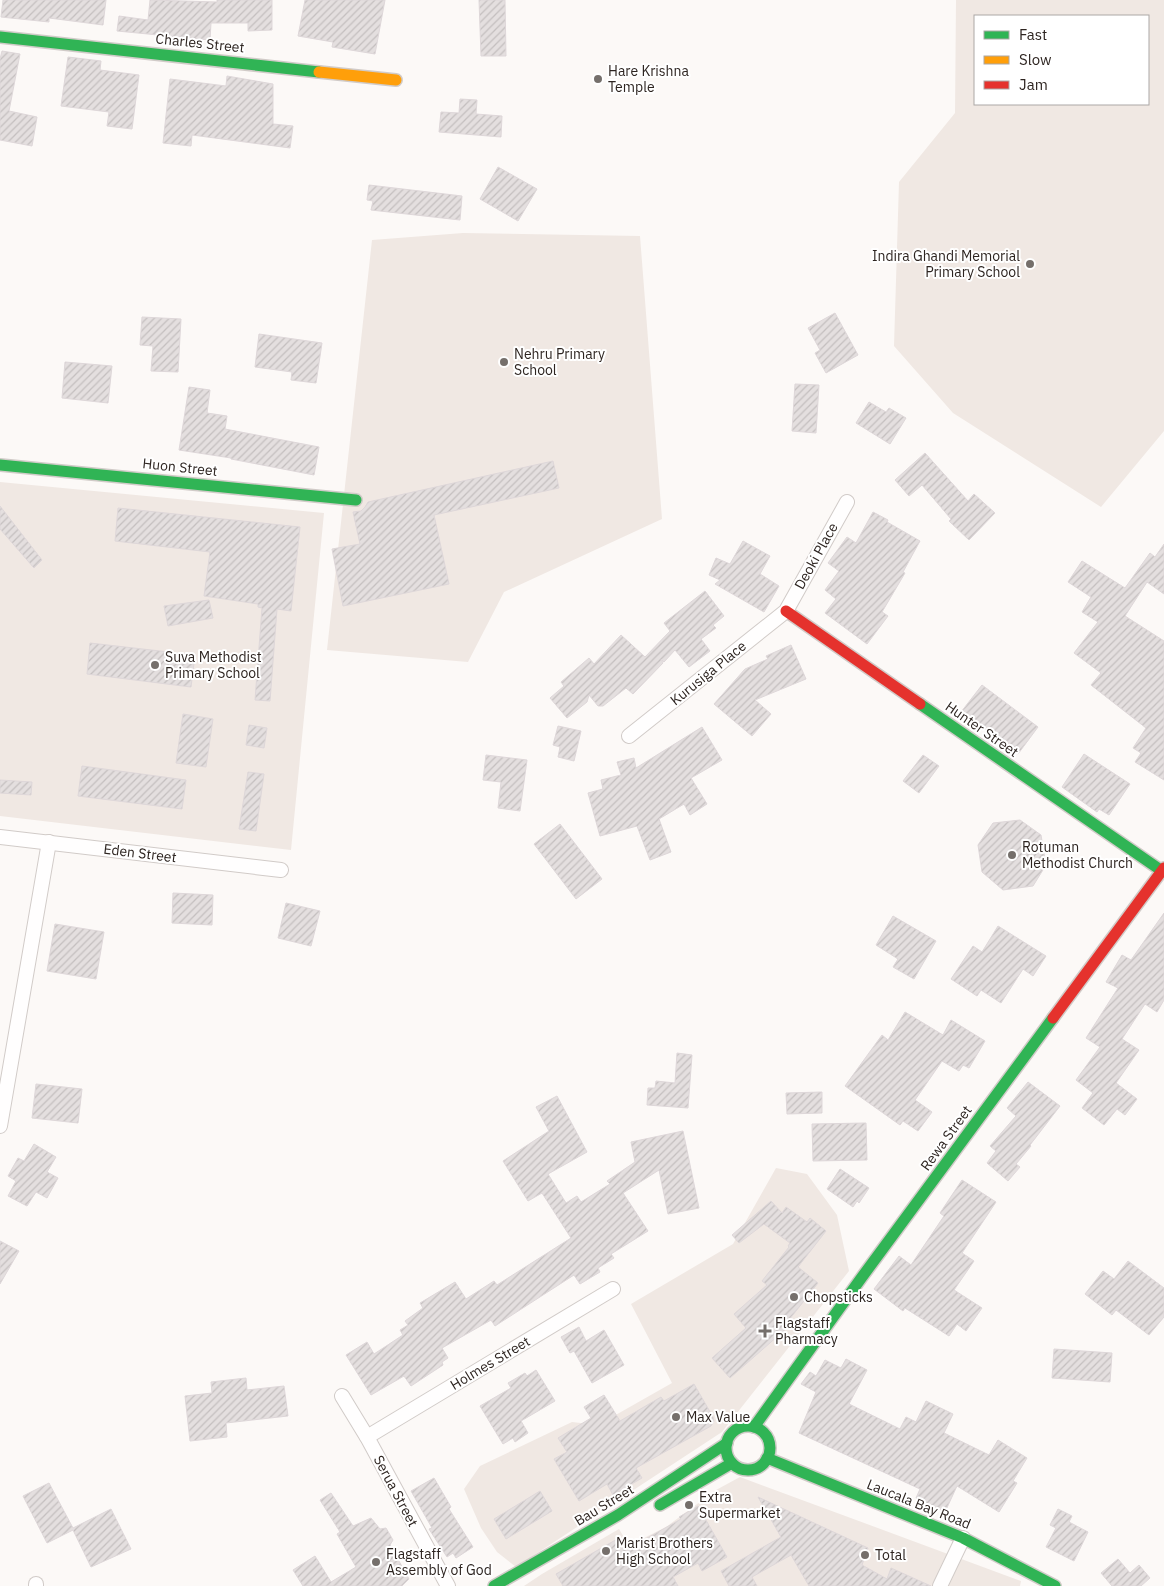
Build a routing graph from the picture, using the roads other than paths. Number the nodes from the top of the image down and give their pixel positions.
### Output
1 (0, 37) edge
2 (396, 80) dead end
3 (0, 465) edge
4 (356, 500) dead end
5 (847, 502) dead end
6 (786, 611) junction
7 (629, 736) dead end
8 (0, 837) edge
9 (49, 842) junction
10 (281, 870) dead end
11 (1163, 870) edge
12 (0, 1126) edge
13 (613, 1289) dead end
14 (342, 1396) dead end
15 (754, 1427) junction
16 (367, 1438) junction
17 (726, 1443) junction
18 (767, 1458) junction
19 (732, 1463) junction
20 (654, 1509) dead end
21 (963, 1538) junction
22 (448, 1586) edge
23 (494, 1586) edge
24 (940, 1586) edge
25 (1055, 1586) edge

1 - 2 main road, Charles Street
3 - 4 main road, Huon Street
5 - 6 street, Deoki Place
6 - 7 street, Kurusiga Place
6 - 11 main road, Hunter Street
8 - 9 street, Eden Street
9 - 10 street, Eden Street
9 - 12 street
11 - 15 main road, Rewa Street
13 - 16 street, Holmes Street
14 - 16 street, Serua Street
15 - 17 main road
15 - 18 main road
16 - 22 street, Serua Street
17 - 19 main road
17 - 23 main road, Bau Street
18 - 19 main road
18 - 21 main road, Laucala Bay Road
19 - 20 main road
21 - 24 street
21 - 25 main road, Laucala Bay Road

